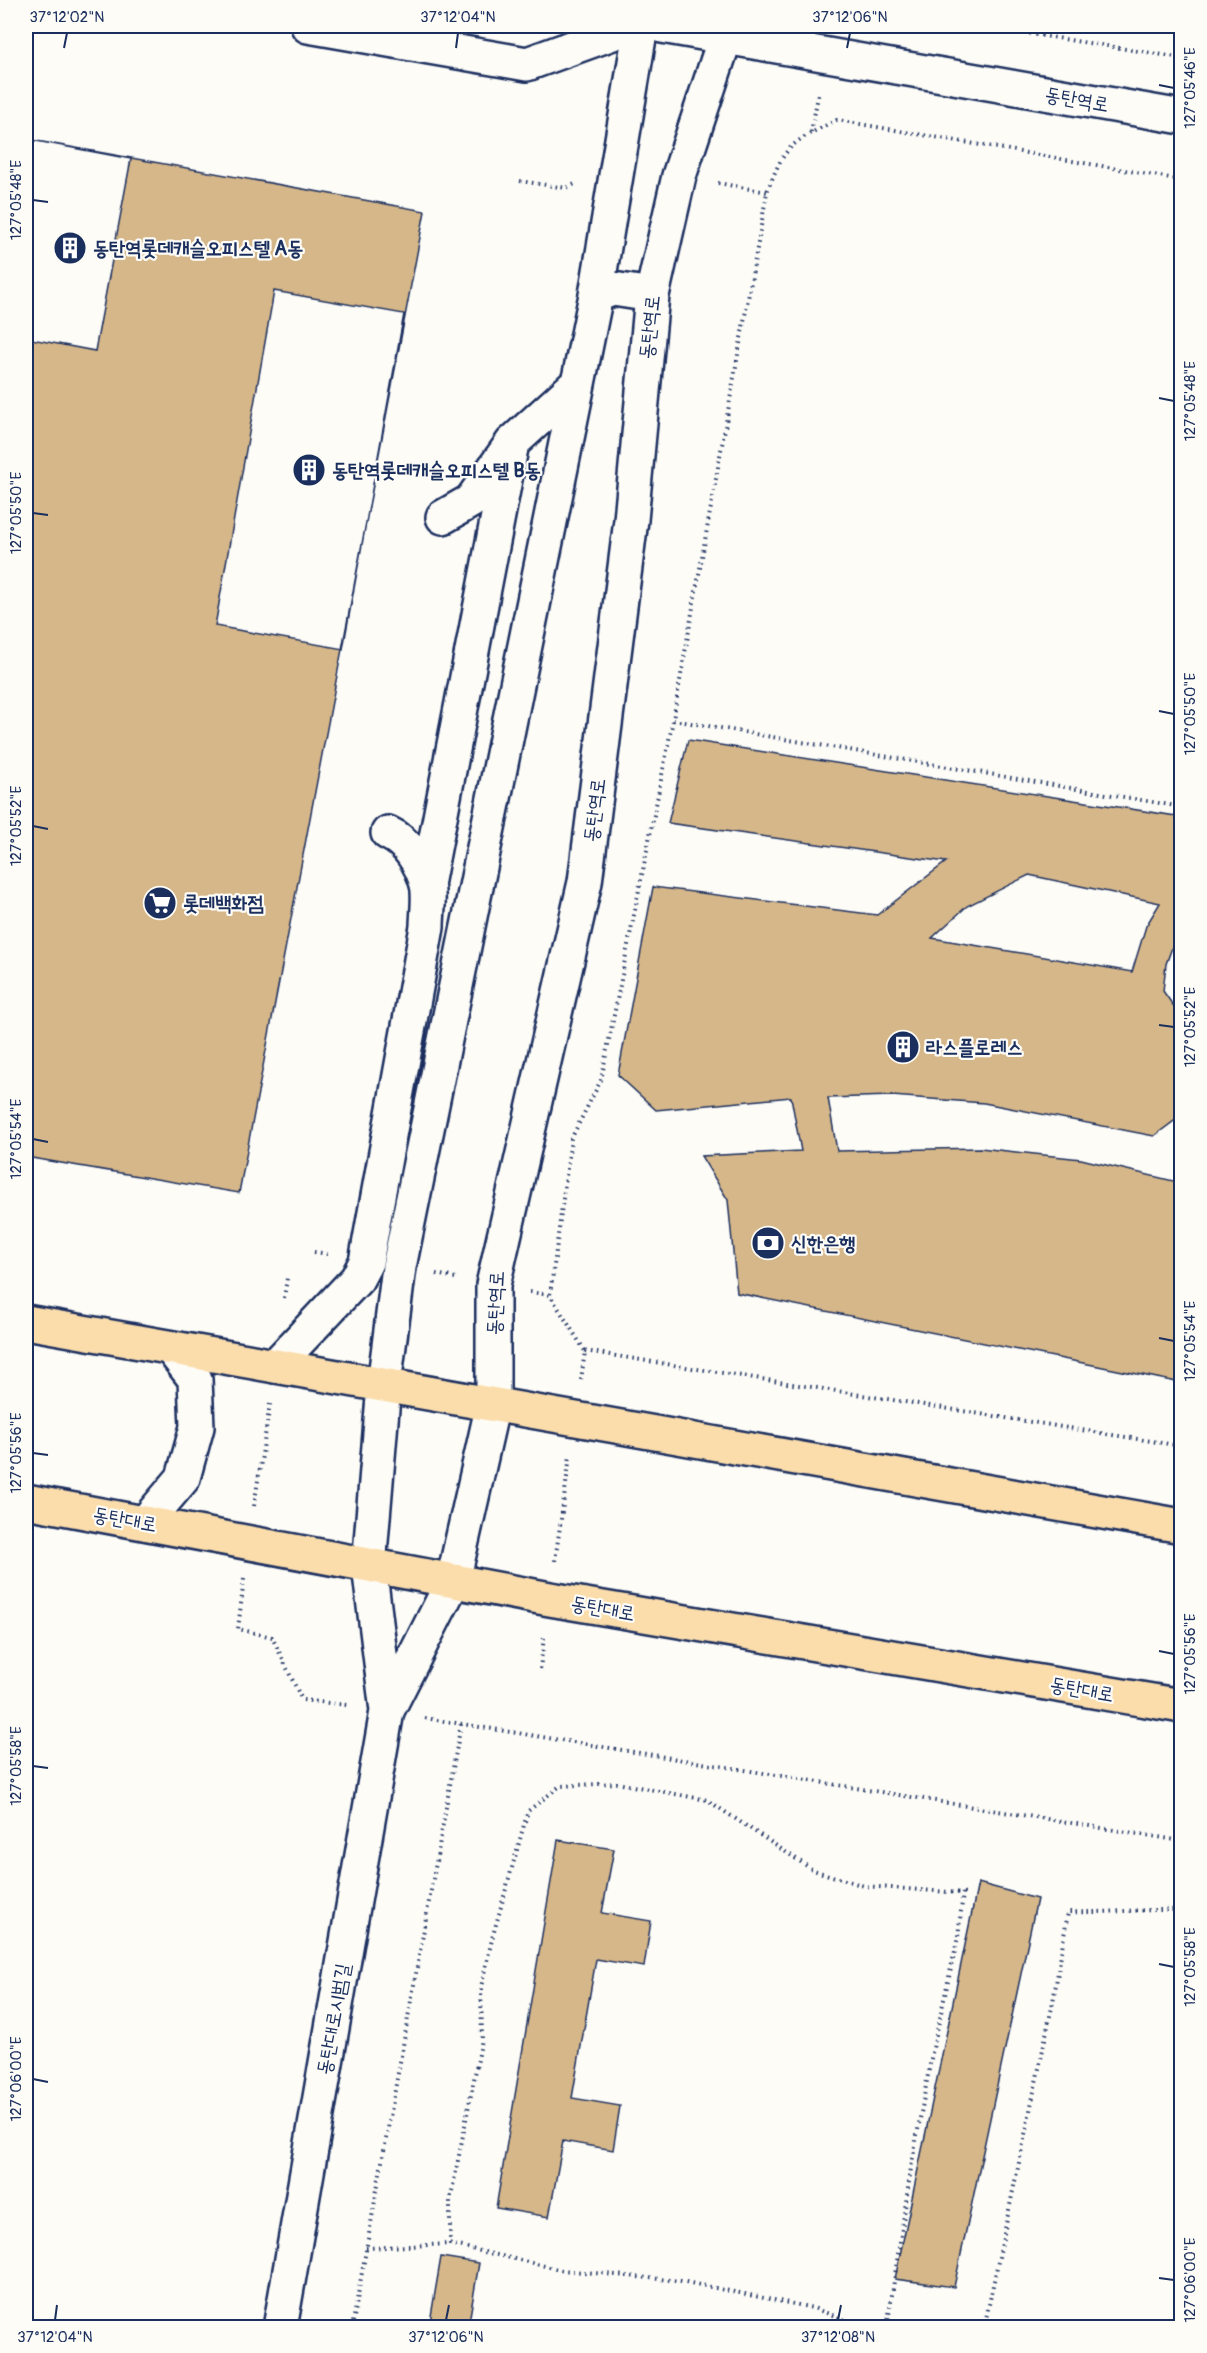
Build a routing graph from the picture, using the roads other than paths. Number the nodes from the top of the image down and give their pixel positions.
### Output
1 (308, 26) edge
2 (632, 26) edge
3 (641, 26) edge
4 (662, 26) edge
5 (727, 31) edge
6 (1182, 117) edge
7 (596, 295) junction
8 (652, 295) junction
9 (578, 383) junction
10 (512, 443) junction
11 (443, 517) dead end
12 (388, 832) dead end
13 (427, 885) junction
14 (26, 1322) edge
15 (171, 1348) junction
16 (275, 1366) junction
17 (384, 1385) junction
18 (493, 1404) junction
19 (26, 1501) edge
20 (145, 1523) junction
21 (1182, 1526) edge
22 (369, 1566) junction
23 (453, 1581) junction
24 (1182, 1706) edge
25 (387, 1711) junction
26 (280, 2328) edge

1 - 2 street
3 - 7 street, 동탄대로시범길
4 - 5 street, 동탄역로
5 - 6 street, 동탄역로
5 - 8 street, 동탄역로
7 - 8 street
7 - 9 street, 동탄대로시범길
8 - 18 street, 동탄역로
9 - 10 street
9 - 17 street, 동탄대로시범길
10 - 11 street
10 - 13 street
12 - 13 street
13 - 16 street
14 - 15 main road
15 - 16 main road
15 - 20 street
16 - 17 main road
17 - 18 main road
17 - 22 street, 동탄대로시범길
18 - 21 main road
18 - 23 street, 동탄역로
19 - 20 main road, 동탄대로
20 - 22 main road, 동탄대로
22 - 23 main road, 동탄대로
22 - 25 street, 동탄대로시범길
23 - 24 main road, 동탄대로
23 - 25 street, 동탄대로시범길
25 - 26 street, 동탄대로시범길

